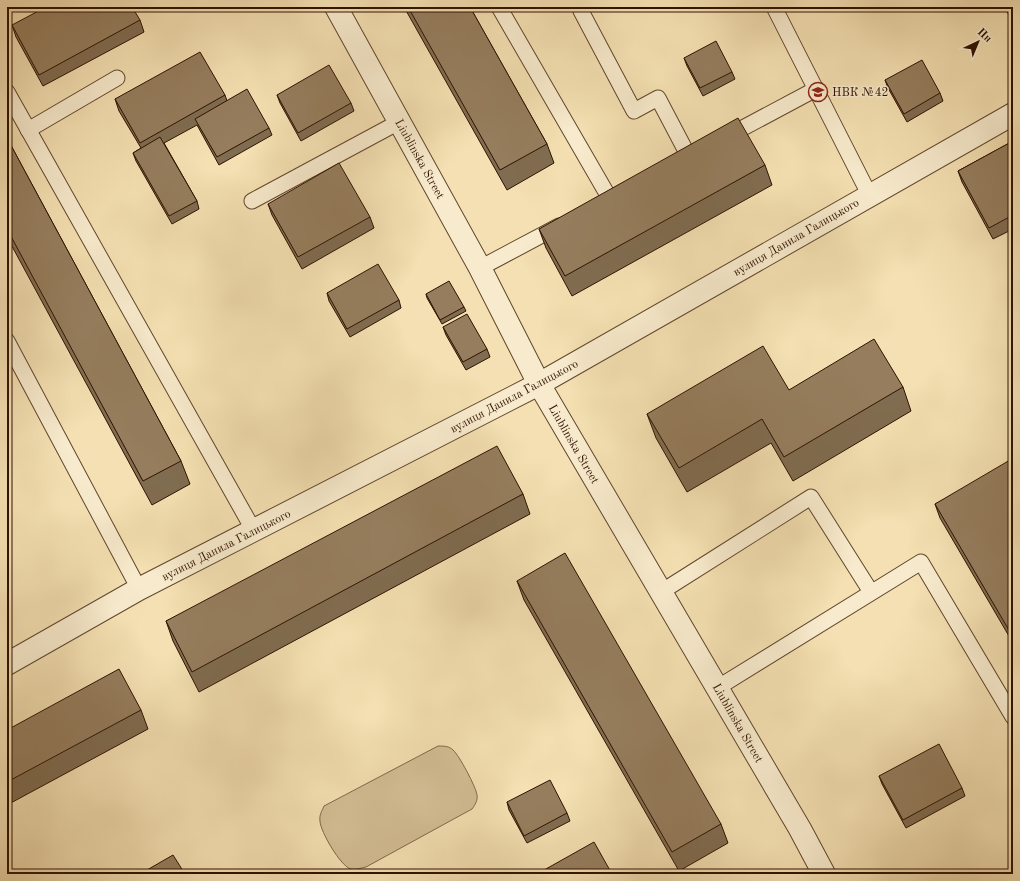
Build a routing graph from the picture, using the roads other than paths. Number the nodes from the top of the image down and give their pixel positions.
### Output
1 (336, 7) edge
2 (499, 7) edge
3 (774, 7) edge
4 (582, 11) dead end
5 (117, 78) dead end
6 (816, 90) junction
7 (7, 92) edge
8 (1013, 114) edge
9 (400, 122) junction
10 (28, 130) junction
11 (870, 196) junction
12 (252, 201) dead end
13 (596, 206) edge
14 (569, 220) edge
15 (480, 268) junction
16 (7, 341) edge
17 (539, 384) junction
18 (254, 531) junction
19 (139, 589) junction
20 (661, 592) junction
21 (871, 592) junction
22 (7, 664) edge
23 (717, 688) junction
24 (1013, 717) edge
25 (824, 874) edge

1 - 9 street, Liublinska Street
2 - 13 lane
3 - 6 lane
4 - 6 lane
5 - 10 lane
6 - 11 lane
7 - 10 lane
8 - 11 street, вулиця Данила Галицького
9 - 12 lane
9 - 15 street, Liublinska Street
10 - 18 lane
11 - 17 street, вулиця Данила Галицького
14 - 15 lane
15 - 17 street, Liublinska Street
16 - 19 lane
17 - 18 street, вулиця Данила Галицького
17 - 20 street, Liublinska Street
18 - 19 street, вулиця Данила Галицького
19 - 22 street, вулиця Данила Галицького
20 - 21 lane
20 - 23 street, Liublinska Street
21 - 23 lane
21 - 24 lane
23 - 25 street, Liublinska Street

